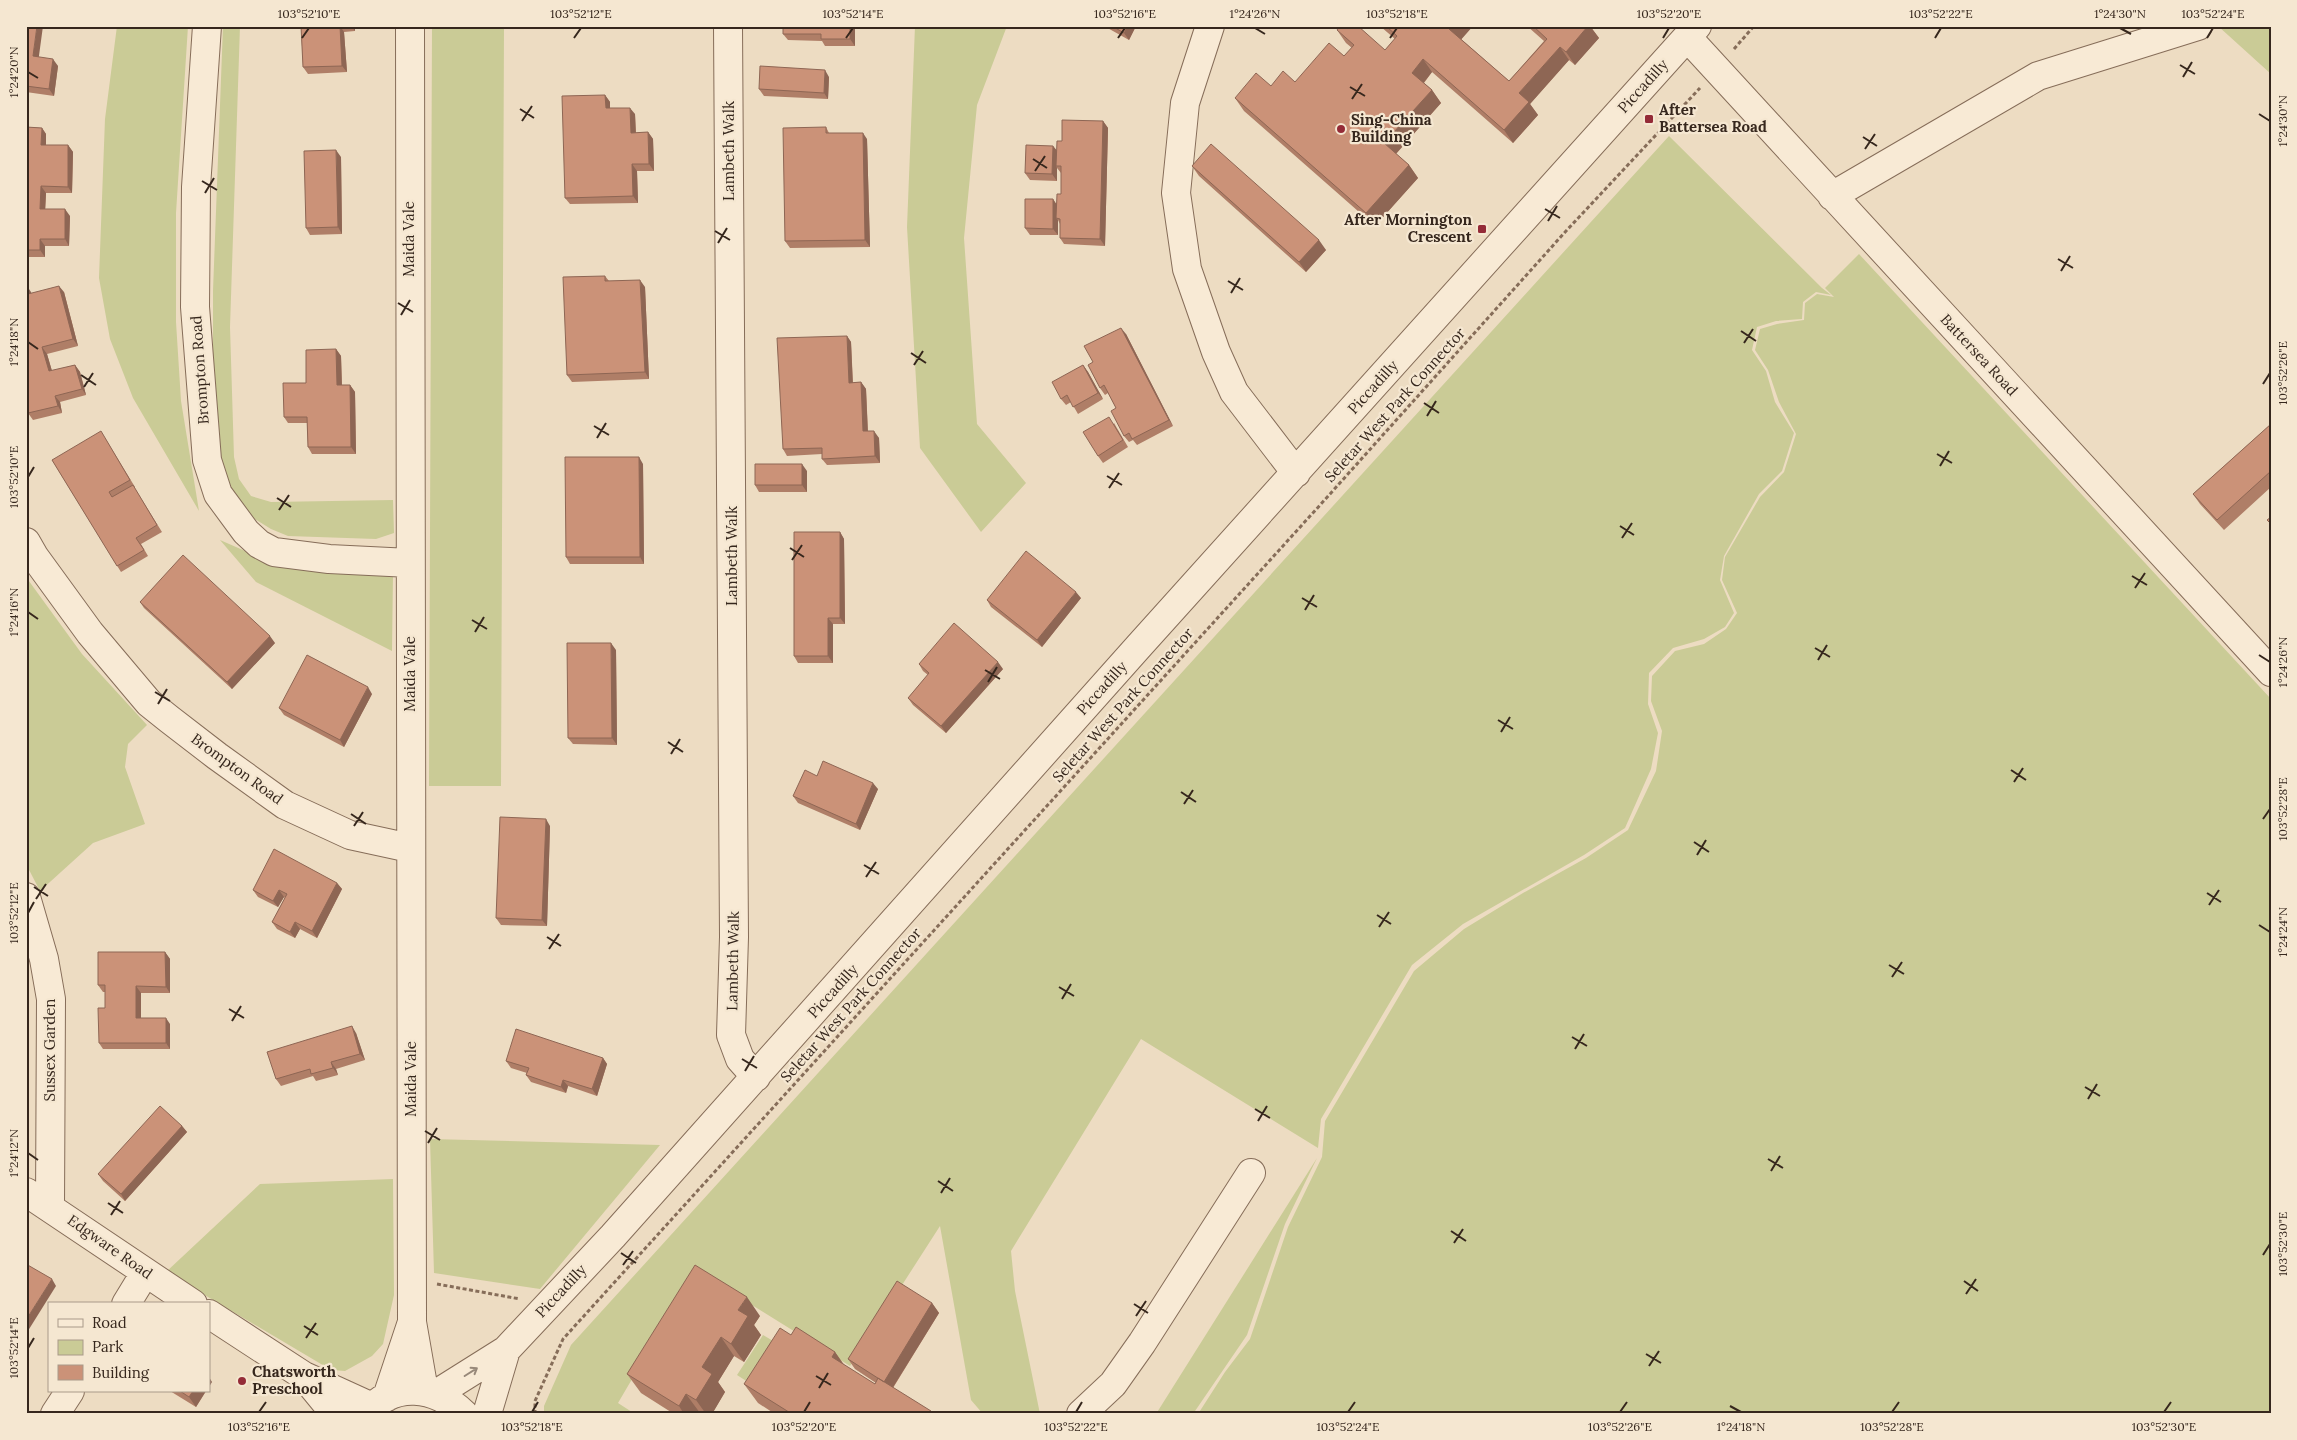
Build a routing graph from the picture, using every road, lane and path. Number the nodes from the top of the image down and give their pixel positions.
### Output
1 (207, 26) edge
2 (410, 26) edge
3 (728, 26) edge
4 (1210, 26) edge
5 (1754, 26) edge
6 (2198, 26) edge
7 (1692, 32) edge
8 (1717, 70) junction
9 (1832, 196) junction
10 (1296, 473) junction
11 (26, 542) edge
12 (410, 563) junction
13 (2271, 672) edge
14 (410, 848) junction
15 (26, 897) edge
16 (756, 1077) junction
17 (1251, 1173) dead end
18 (26, 1192) edge
19 (50, 1206) junction
20 (146, 1273) junction
21 (412, 1280) junction
22 (127, 1302) edge
23 (190, 1302) edge
24 (549, 1304) junction
25 (210, 1315) edge
26 (412, 1322) junction
27 (506, 1350) junction
28 (304, 1376) junction
29 (69, 1392) edge
30 (430, 1392) junction
31 (375, 1406) edge
32 (55, 1414) edge
33 (335, 1414) edge
34 (464, 1414) edge
35 (487, 1414) edge
36 (535, 1414) edge
37 (1081, 1414) edge

1 - 12 street, Brompton Road
2 - 12 street, Maida Vale
3 - 16 street, Lambeth Walk
4 - 10 street
5 - 8 path, Seletar West Park Connector
6 - 9 street
7 - 8 street, Battersea Road
7 - 10 street, Piccadilly
8 - 9 street, Battersea Road
8 - 36 path, Seletar West Park Connector
9 - 13 street, Battersea Road
10 - 16 street, Piccadilly
11 - 14 street, Brompton Road
12 - 14 street, Maida Vale
14 - 21 street, Maida Vale
15 - 19 street, Sussex Garden
16 - 24 street, Piccadilly
17 - 37 street
18 - 19 street, Edgware Road
19 - 20 street, Edgware Road
20 - 22 street
20 - 23 street, Edgware Road
21 - 24 path
21 - 26 street, Maida Vale
24 - 27 street, Piccadilly
25 - 28 street
26 - 30 street, Maida Vale
26 - 31 street, Maida Vale
30 -> 27 street, Piccadilly
27 - 35 street, Piccadilly
28 - 31 street
28 - 33 street
29 - 32 street
30 - 31 street
30 - 34 street

